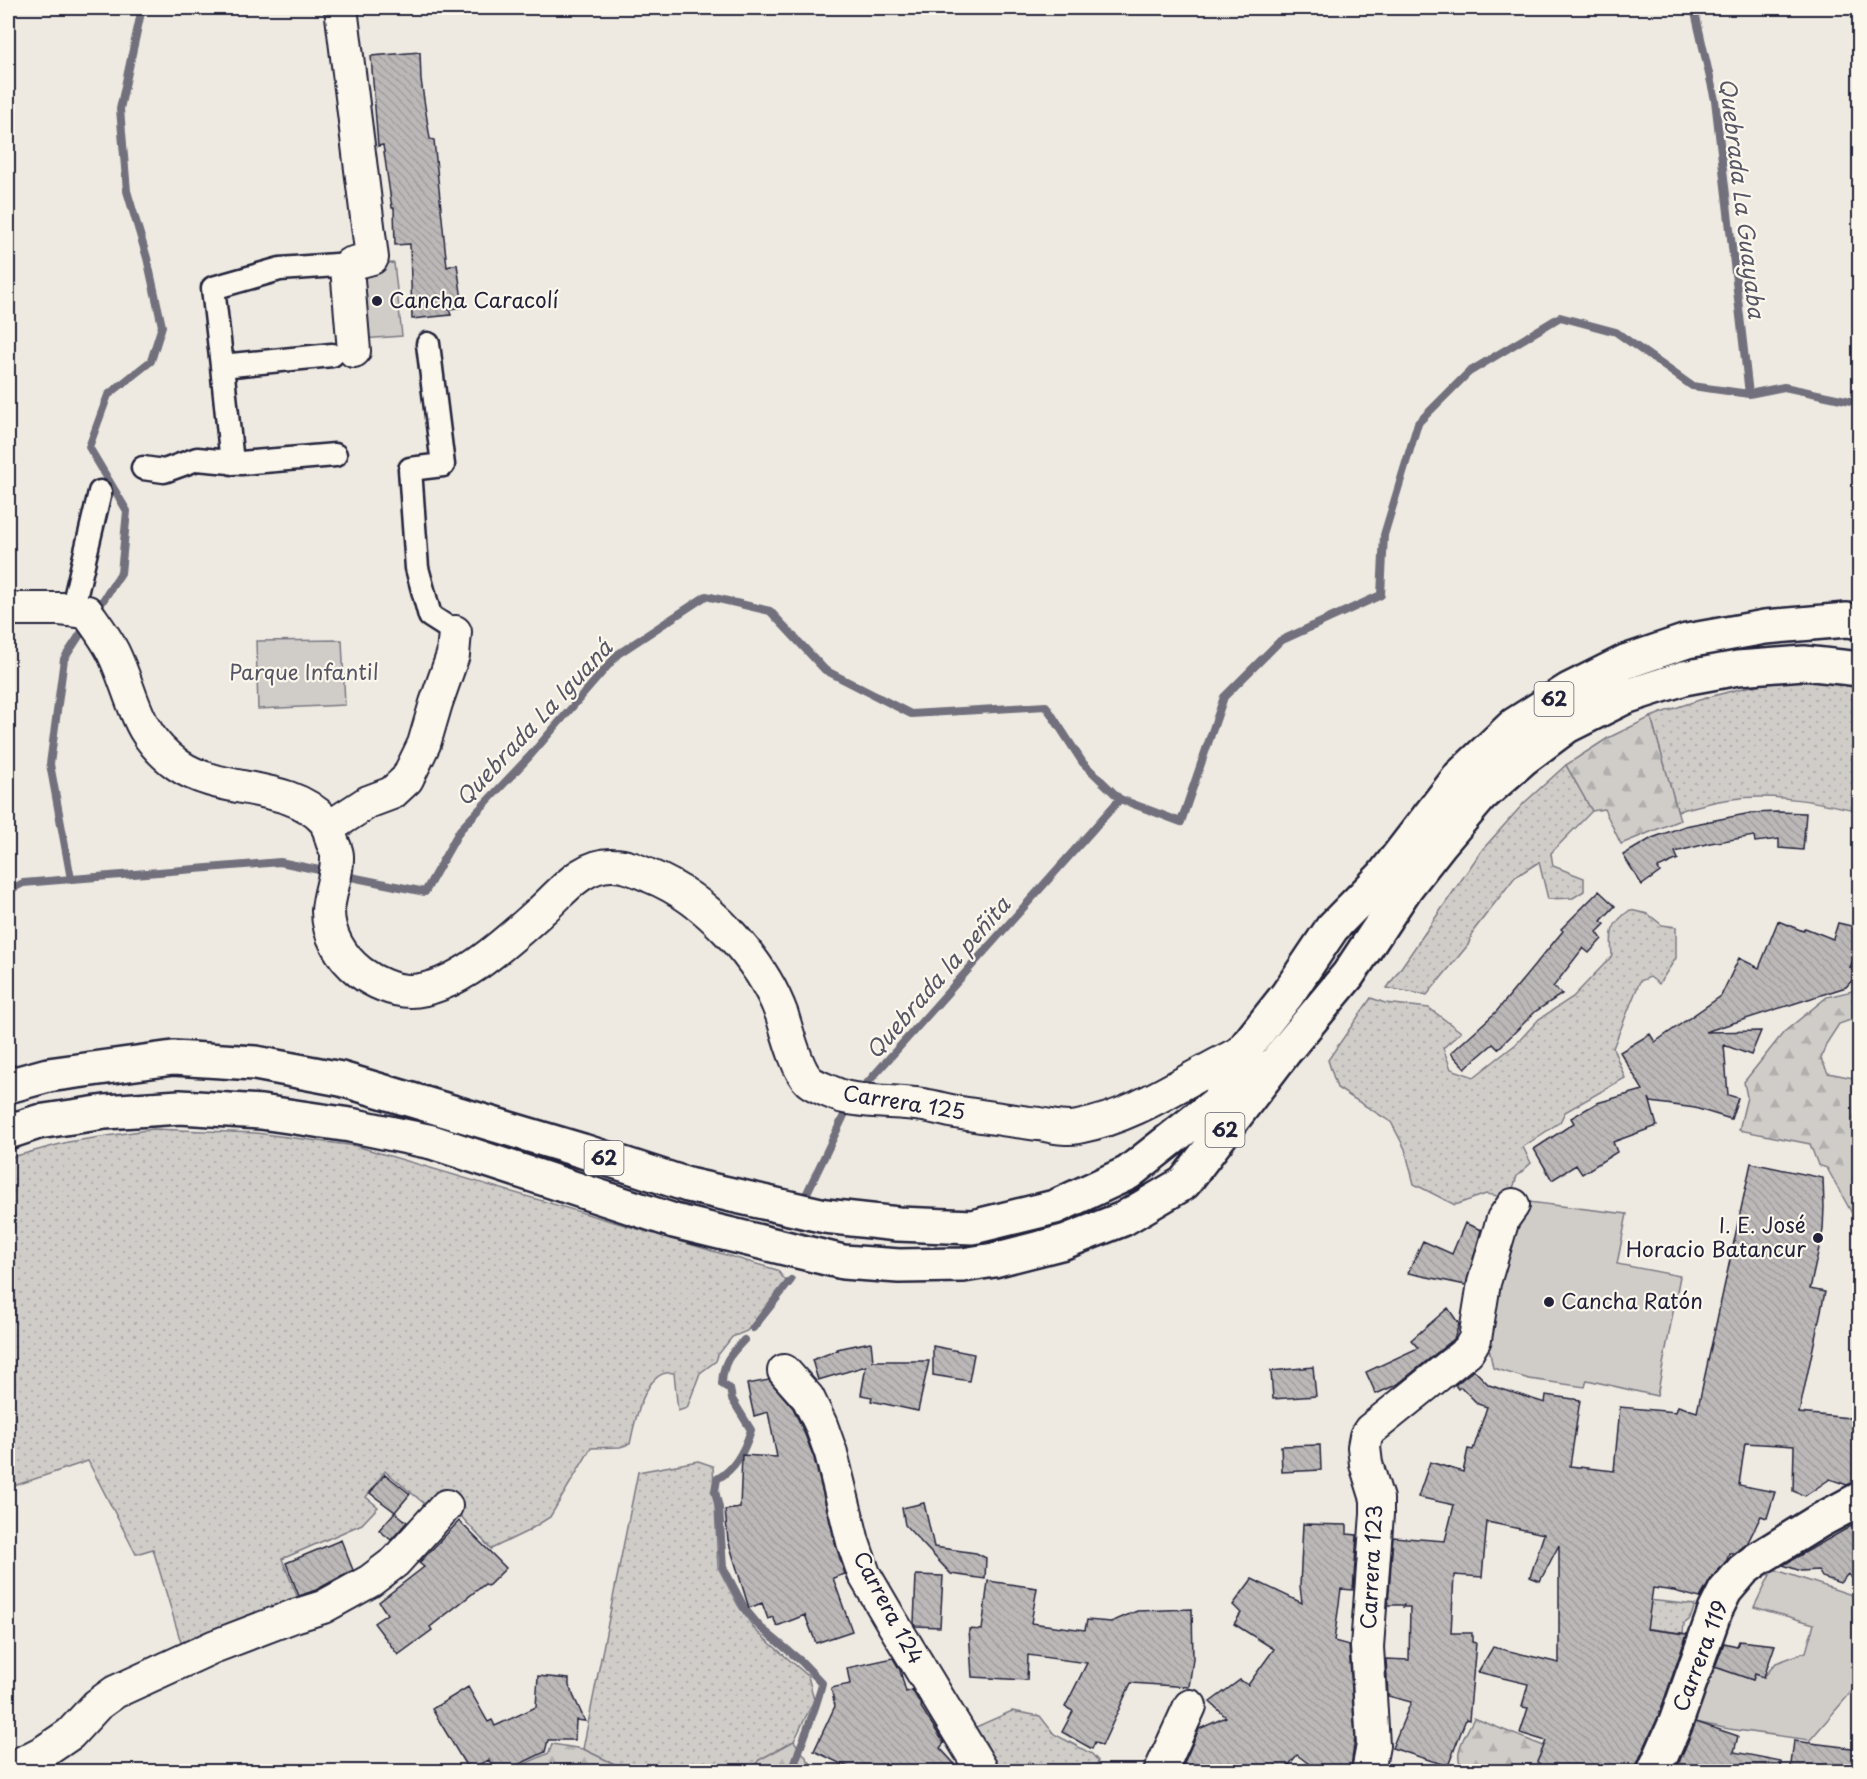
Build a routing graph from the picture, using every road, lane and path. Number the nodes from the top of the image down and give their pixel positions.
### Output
1 (341, 8) edge
2 (350, 264) junction
3 (428, 344) dead end
4 (343, 353) joint
5 (222, 366) junction
6 (335, 455) dead end
7 (232, 462) junction
8 (143, 468) dead end
9 (100, 492) dead end
10 (8, 609) edge
11 (72, 611) junction
12 (1860, 622) edge
13 (455, 632) joint
14 (1860, 669) edge
15 (328, 828) junction
16 (1242, 1052) junction
17 (1266, 1077) junction
18 (8, 1086) edge
19 (8, 1132) edge
20 (1513, 1205) dead end
21 (784, 1371) dead end
22 (1860, 1499) edge
23 (446, 1506) dead end
24 (1190, 1706) dead end
25 (8, 1770) edge
26 (983, 1772) edge
27 (1160, 1772) edge
28 (1368, 1772) edge
29 (1654, 1772) edge

1 - 2 street
2 - 4 street
2 - 5 street
3 - 13 street
4 - 5 street
5 - 7 street
6 - 7 street
7 - 8 street
9 - 11 street
10 - 11 street
11 - 15 street
12 - 16 main road, 62
13 - 15 street
14 - 17 main road, 62
15 - 16 street, Carrera 125
16 - 17 street
16 - 18 main road, 62
17 - 19 main road, 62
20 - 28 street, Carrera 123
21 - 26 street, Carrera 124
22 - 29 main road, Carrera 119
23 - 25 street
24 - 27 street

